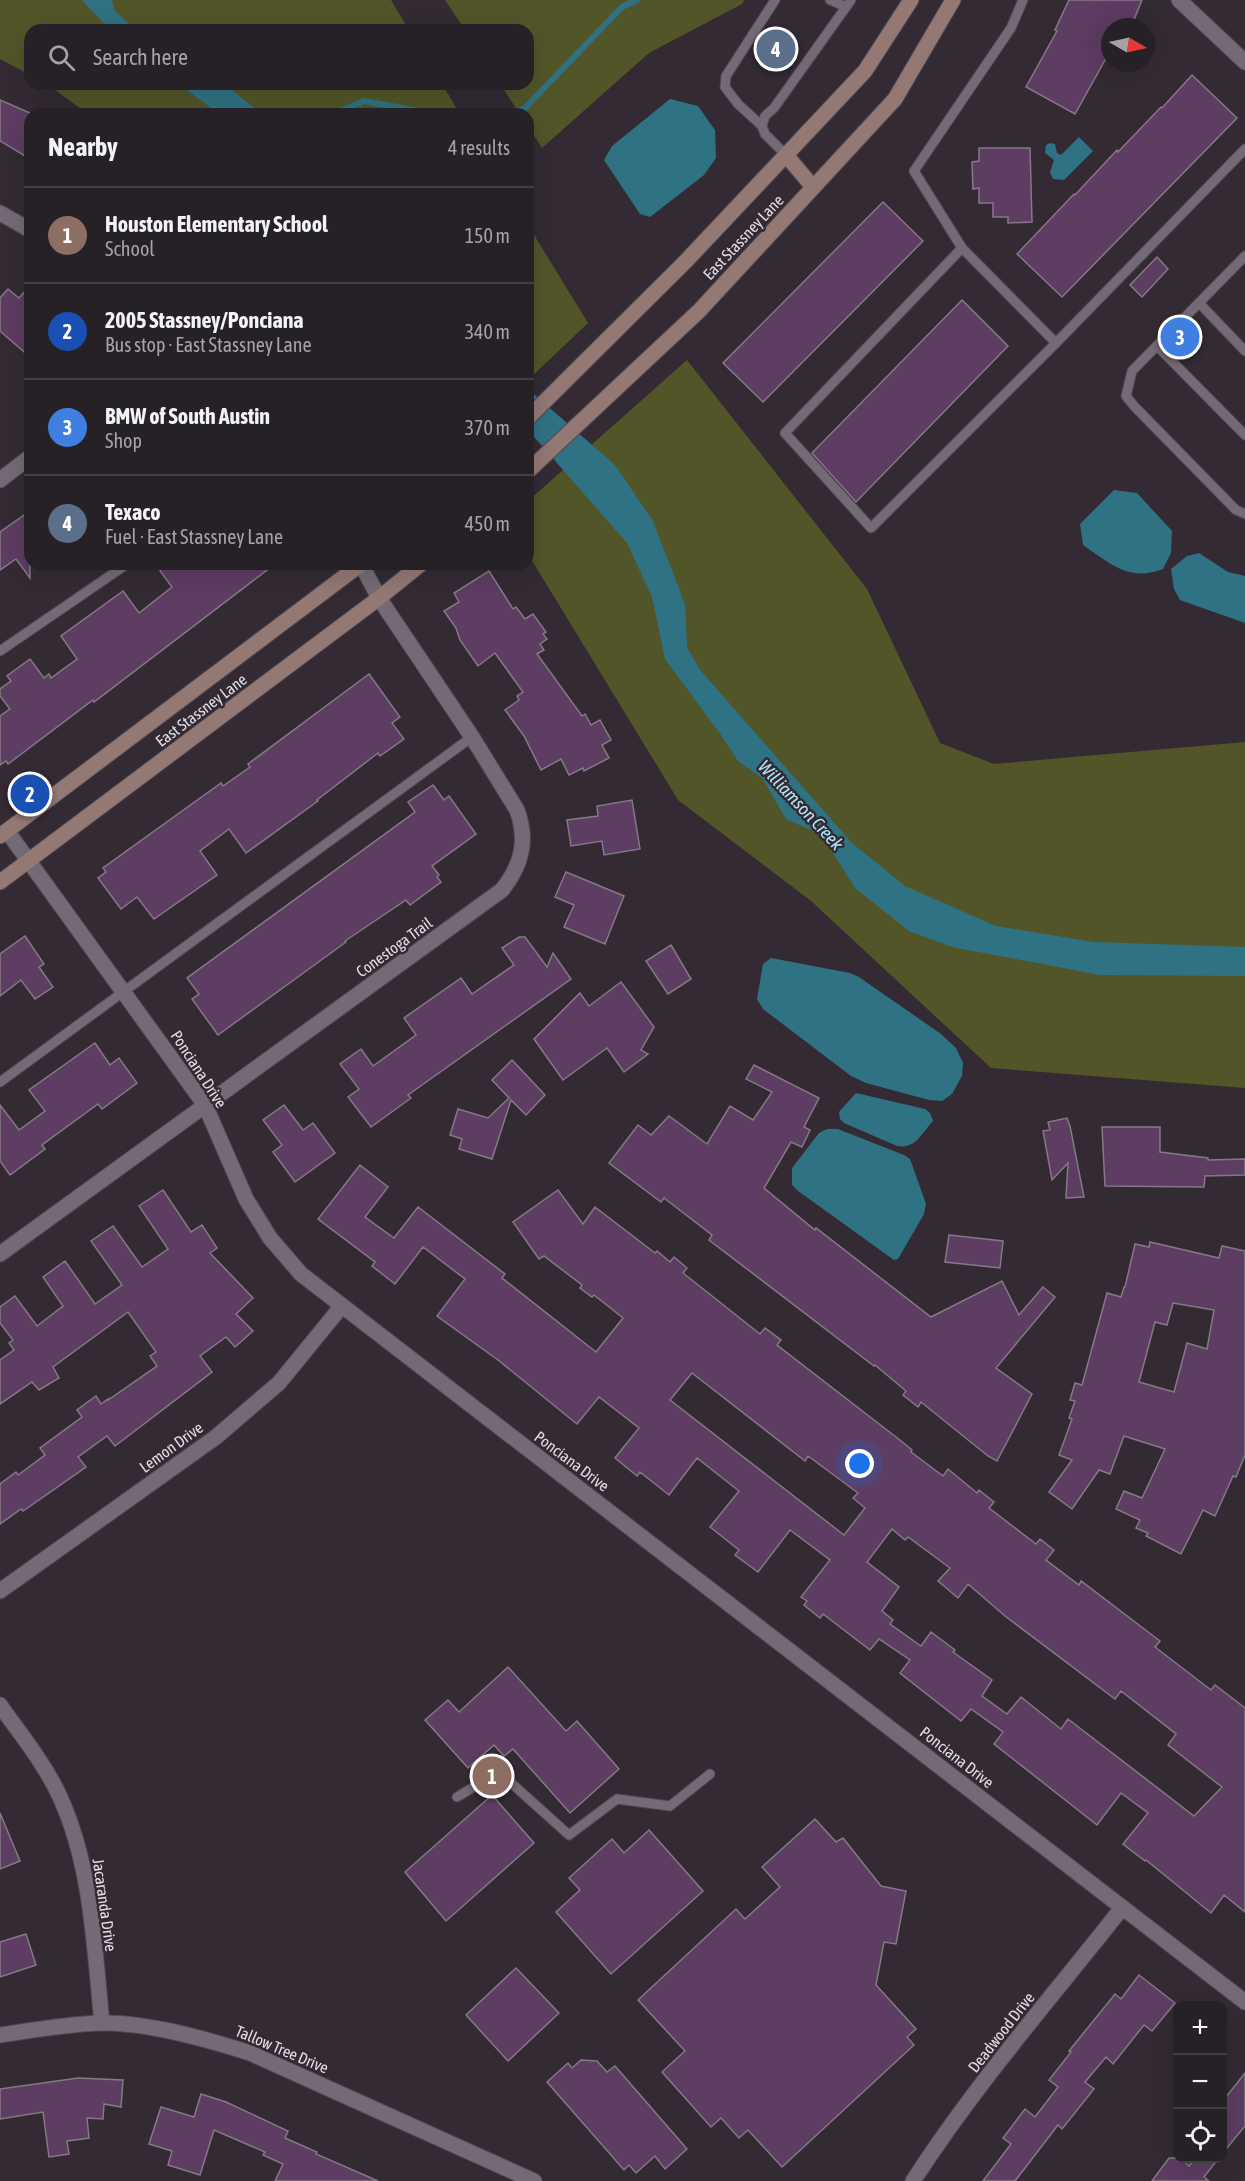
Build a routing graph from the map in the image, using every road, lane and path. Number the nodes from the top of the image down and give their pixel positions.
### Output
1 (775, 0) edge
2 (830, 0) edge
3 (911, 0) edge
4 (953, 0) edge
5 (1023, 0) edge
6 (1179, 0) edge
7 (849, 4) edge
8 (1245, 62) edge
9 (762, 126) junction
10 (1245, 149) edge
11 (786, 155) junction
12 (813, 187) junction
13 (0, 213) edge
14 (24, 227) edge
15 (962, 248) junction
16 (1245, 256) edge
17 (1199, 303) junction
18 (1056, 343) junction
19 (1157, 346) junction
20 (1245, 351) edge
21 (534, 412) edge
22 (1245, 435) edge
23 (24, 462) edge
24 (534, 465) edge
25 (0, 480) edge
26 (1245, 514) edge
27 (118, 570) edge
28 (353, 570) edge
29 (364, 570) edge
30 (414, 570) edge
31 (379, 598) junction
32 (0, 651) edge
33 (472, 738) junction
34 (3, 833) edge
35 (30, 860) junction
36 (0, 882) edge
37 (125, 992) junction
38 (0, 1082) edge
39 (205, 1105) junction
40 (0, 1254) edge
41 (341, 1307) junction
42 (0, 1591) edge
43 (0, 1705) edge
44 (710, 1774) dead end
45 (457, 1797) dead end
46 (1122, 1908) junction
47 (1245, 2002) edge
48 (102, 2023) junction
49 (0, 2035) edge
50 (534, 2181) edge
51 (913, 2181) edge

1 - 9 lane
2 - 7 lane
3 - 11 main road, East Stassney Lane
4 - 12 main road, East Stassney Lane
5 - 15 lane
6 - 8 street
7 - 9 lane
9 - 11 lane
10 - 18 lane
11 - 12 main road
11 - 21 main road, East Stassney Lane
12 - 24 main road, East Stassney Lane
13 - 14 street
15 - 18 lane
15 - 18 lane
16 - 17 lane
17 - 19 lane
17 - 20 lane
19 - 22 lane
19 - 26 lane
23 - 25 street
27 - 32 lane
28 - 34 main road, East Stassney Lane
29 - 31 street, Conestoga Trail
30 - 31 main road, East Stassney Lane
31 - 33 street, Conestoga Trail
31 - 35 main road, East Stassney Lane
33 - 37 lane
33 - 39 street, Conestoga Trail
34 - 35 street, Ponciana Drive
35 - 36 main road, East Stassney Lane
35 - 37 street, Ponciana Drive
37 - 38 lane
37 - 39 street, Ponciana Drive
39 - 40 street, Conestoga Trail
39 - 41 street, Ponciana Drive
41 - 42 street, Lemon Drive
41 - 46 street, Ponciana Drive
43 - 48 street, Jacaranda Drive
44 - 45 lane
46 - 47 street, Ponciana Drive
46 - 51 street, Deadwood Drive
48 - 49 street, Tallow Tree Drive
48 - 50 street, Tallow Tree Drive

